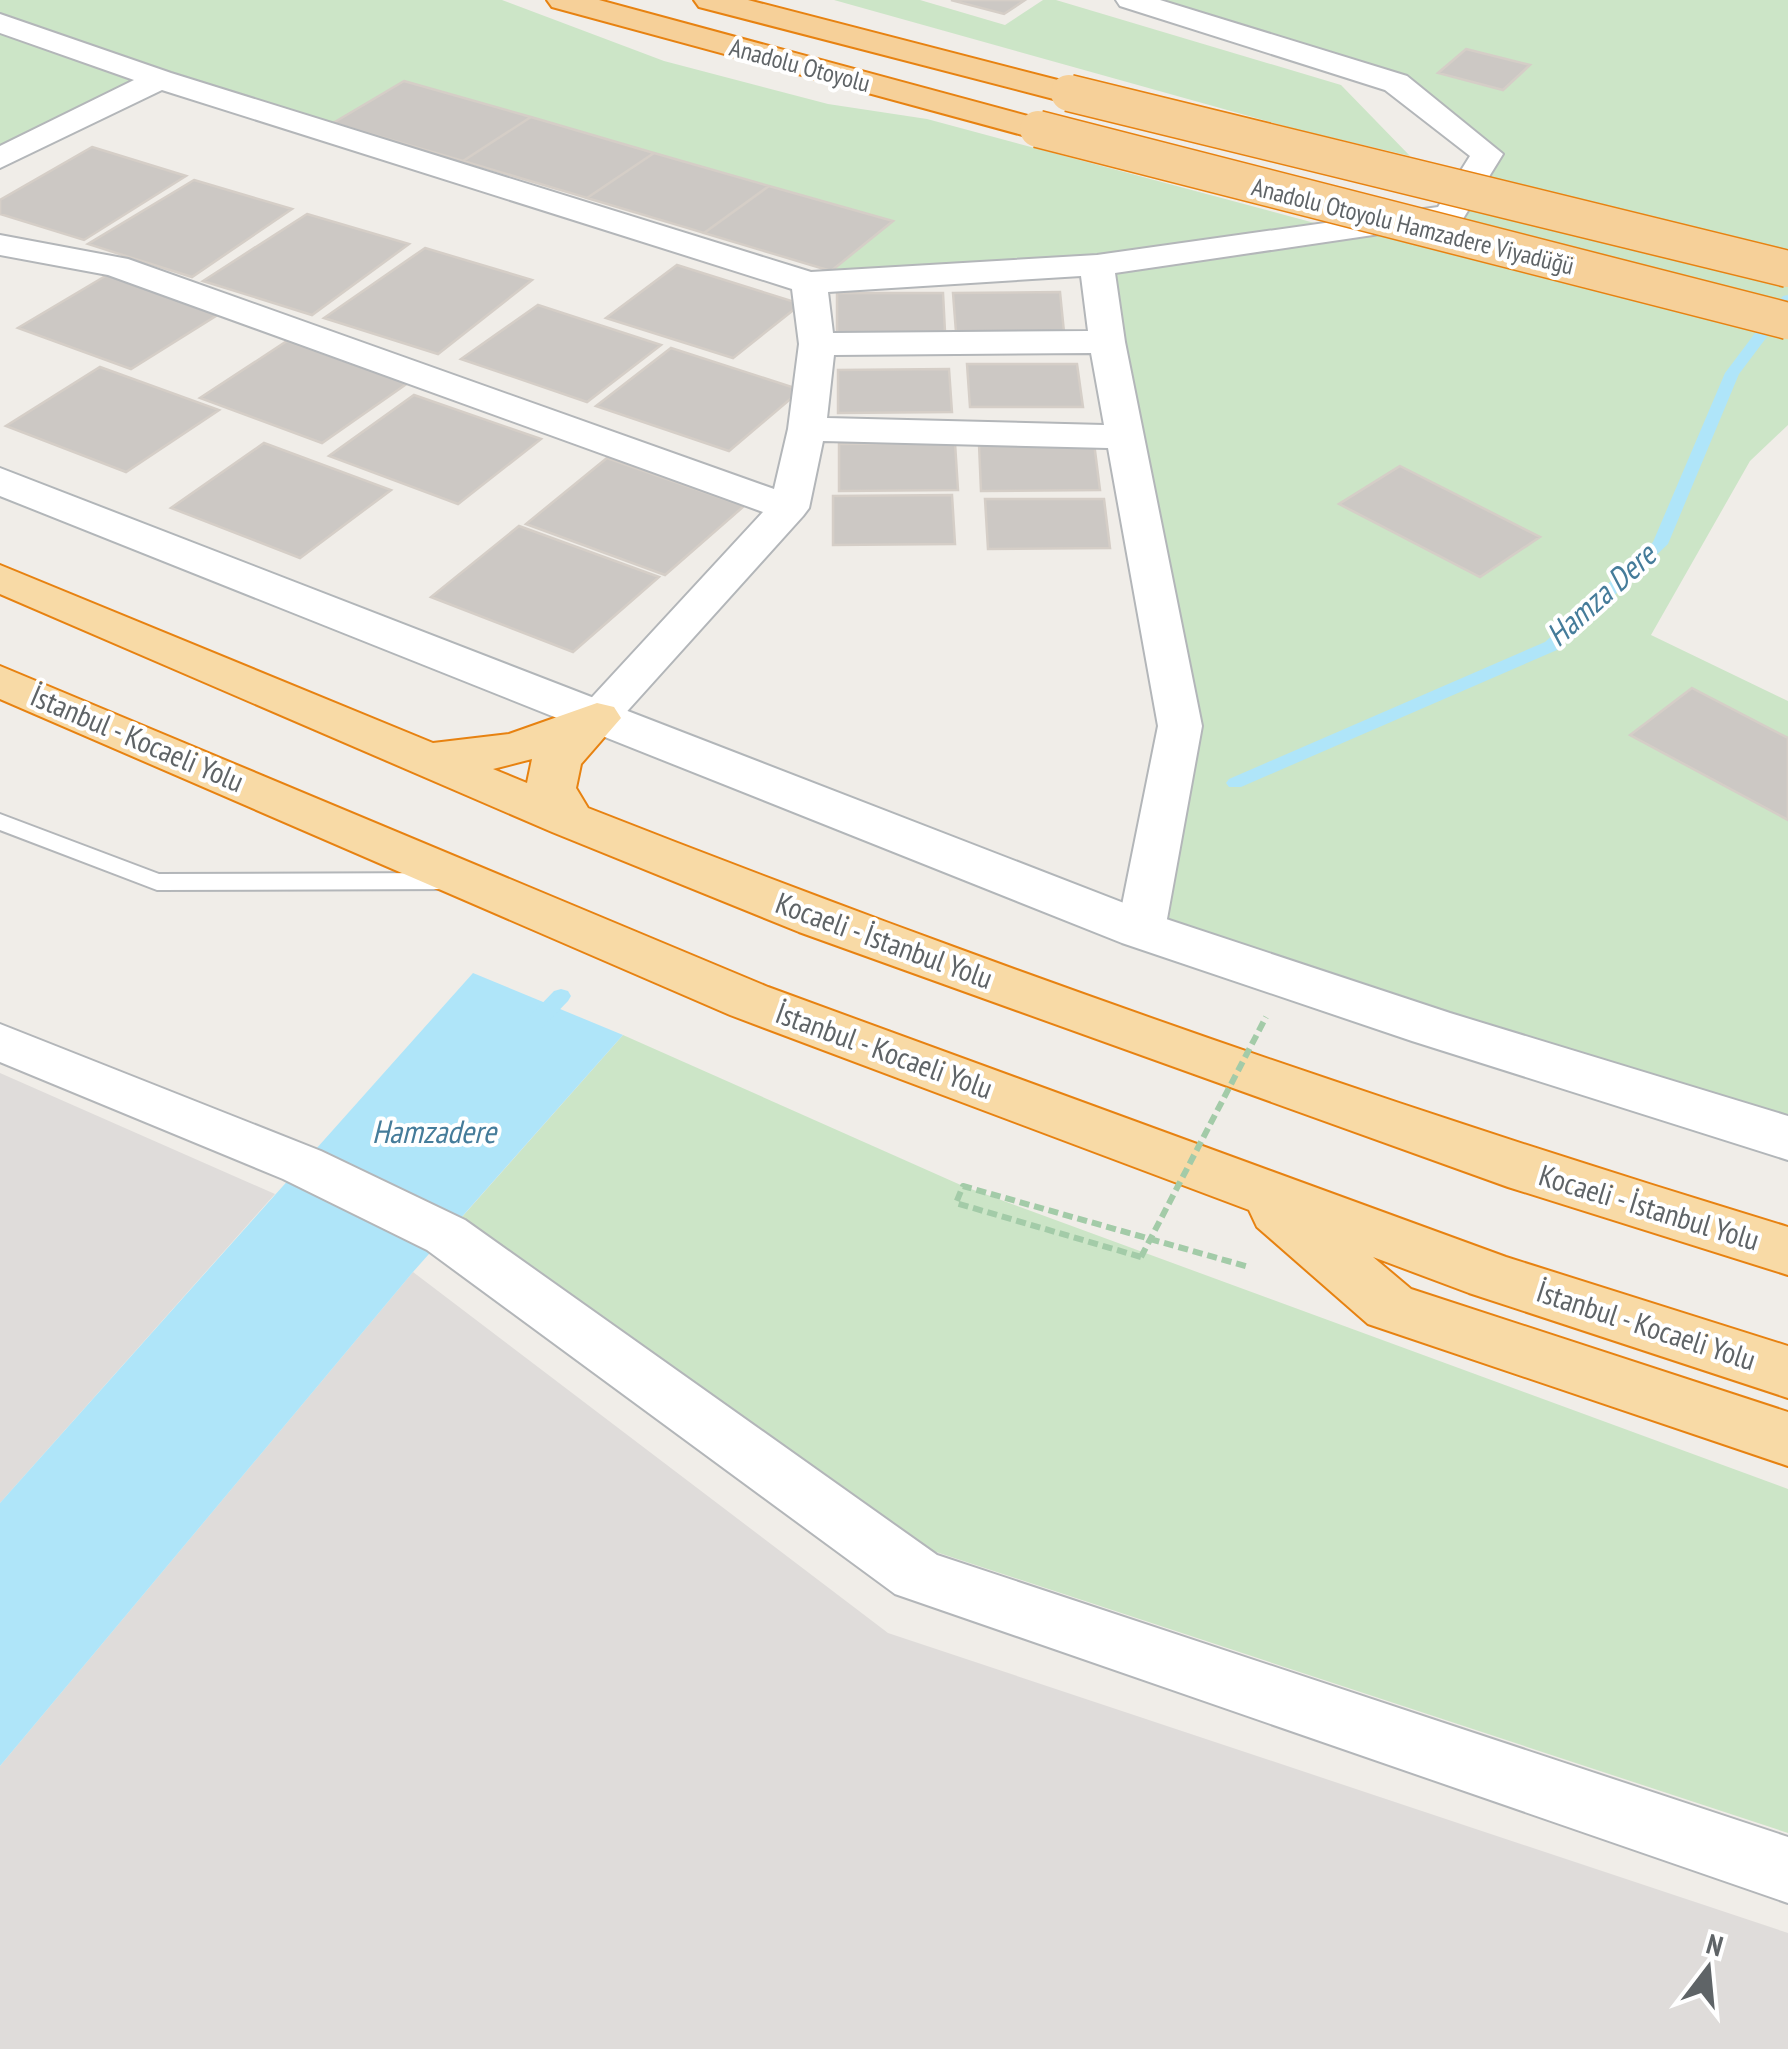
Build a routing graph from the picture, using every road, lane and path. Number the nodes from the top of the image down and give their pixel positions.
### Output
1 (563, 0) edge
2 (710, 0) edge
3 (1130, 0) edge
4 (0, 23) edge
5 (160, 79) junction
6 (1069, 93) joint
7 (1038, 129) joint
8 (0, 158) edge
9 (0, 245) edge
10 (1097, 265) junction
11 (1788, 268) edge
12 (809, 283) junction
13 (1788, 321) edge
14 (1107, 342) junction
15 (817, 344) junction
16 (808, 428) junction
17 (1125, 437) junction
18 (0, 481) edge
19 (789, 508) junction
20 (0, 578) edge
21 (0, 681) edge
22 (597, 718) junction
23 (428, 758) junction
24 (570, 820) junction
25 (0, 822) edge
26 (469, 881) junction
27 (1141, 930) junction
28 (1266, 1017) dead end
29 (0, 1042) edge
30 (1788, 1138) edge
31 (1250, 1186) junction
32 (1788, 1251) edge
33 (1260, 1270) dead end
34 (1788, 1372) edge
35 (1788, 1439) edge
36 (1788, 1870) edge

1 - 7 highway, Anadolu Otoyolu
2 - 6 highway, Anadolu Otoyolu
3 - 10 street
4 - 5 street
5 - 8 street
5 - 12 street
6 - 11 highway, Anadolu Otoyolu Hamzadere Viyadüğü, bridge
7 - 13 highway, Anadolu Otoyolu Hamzadere Viyadüğü, bridge
9 - 19 street
10 - 12 street
10 - 14 street
12 - 15 street
14 - 15 street
14 - 17 street
15 - 16 street
16 - 17 street
16 - 19 street
17 - 27 street
18 - 22 main road
19 - 22 street
20 - 23 highway, Kocaeli - İstanbul Yolu
21 - 26 highway, İstanbul - Kocaeli Yolu
22 - 23 highway
22 - 24 highway
22 - 27 main road
23 - 24 highway, Kocaeli - İstanbul Yolu
24 - 32 highway, Kocaeli - İstanbul Yolu
25 - 26 lane
26 - 31 highway, İstanbul - Kocaeli Yolu
27 - 30 main road
28 - 33 path, bridge
29 - 36 street
31 - 34 highway, İstanbul - Kocaeli Yolu
31 - 35 highway

